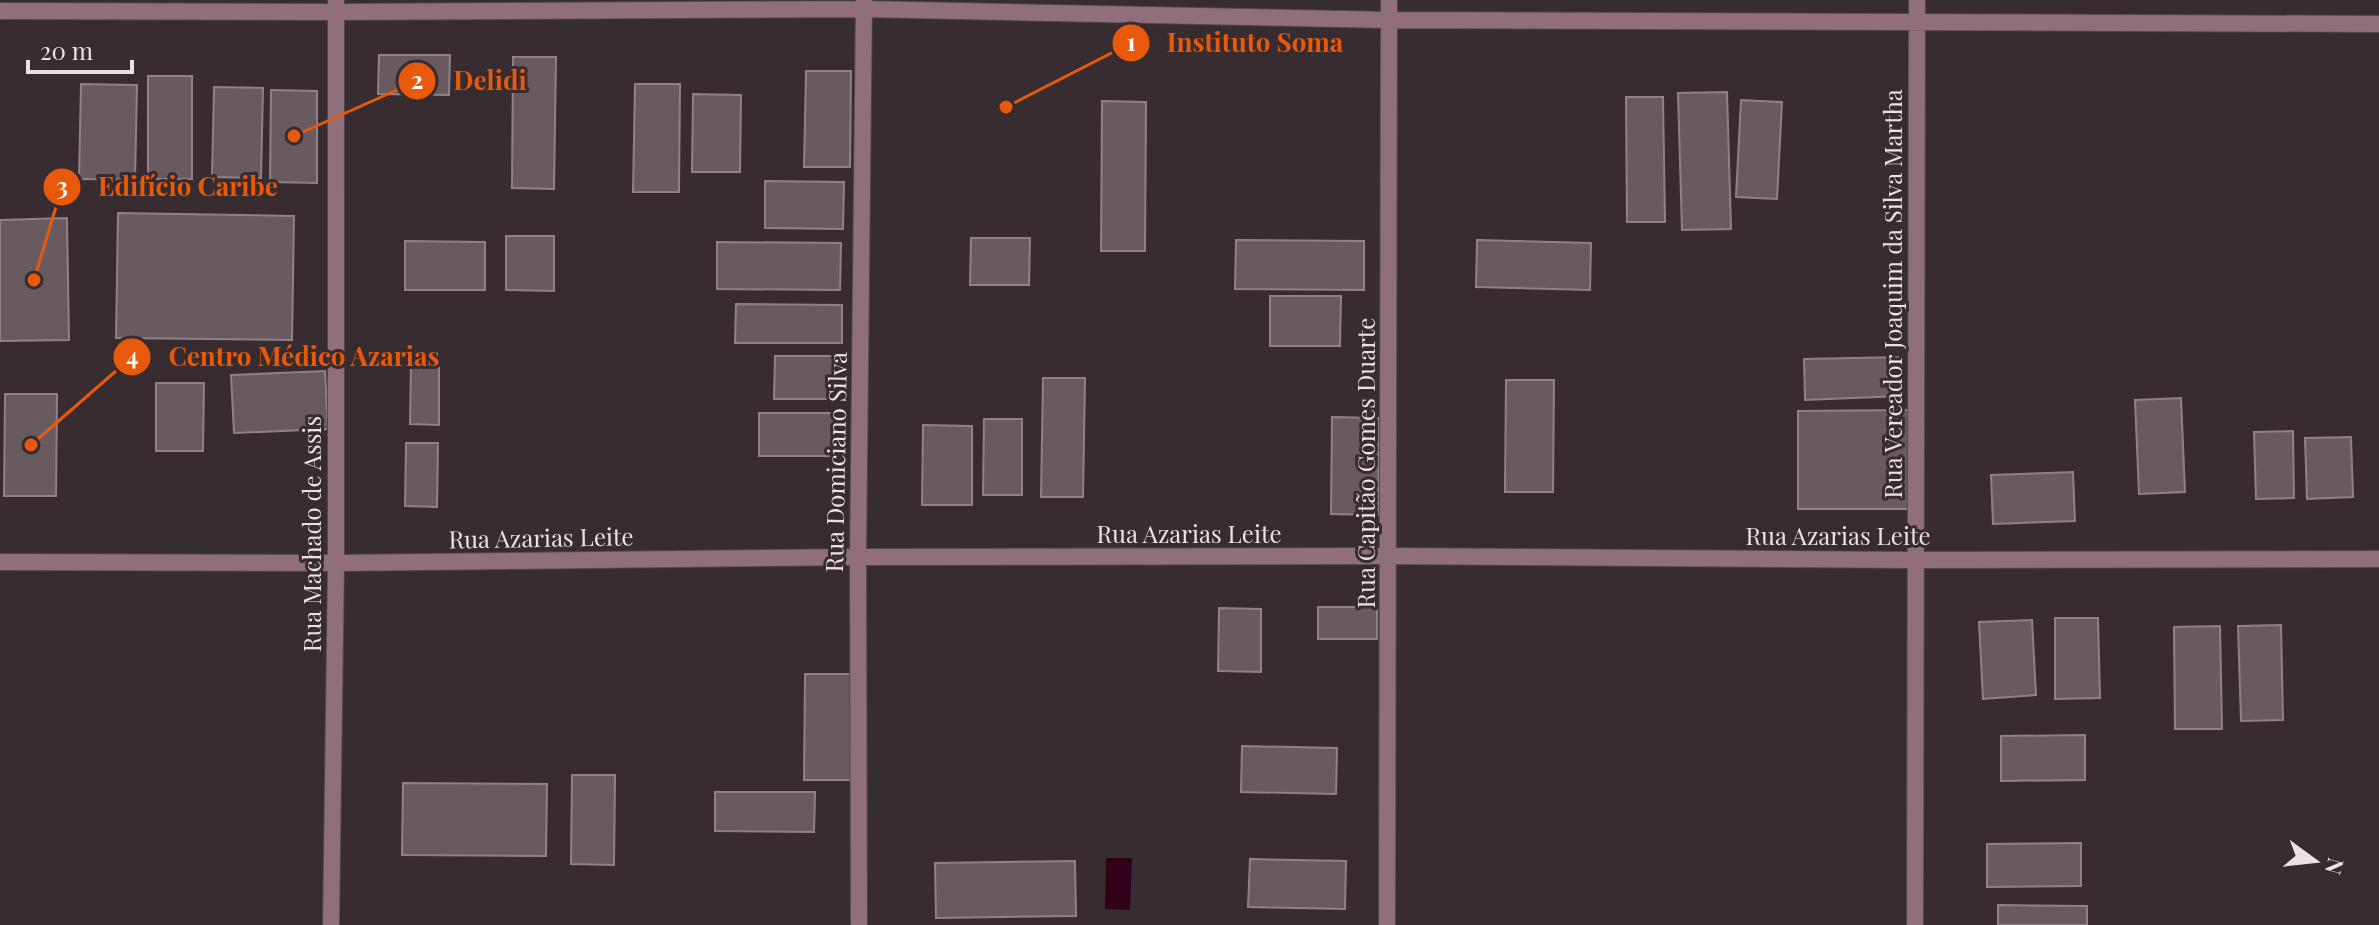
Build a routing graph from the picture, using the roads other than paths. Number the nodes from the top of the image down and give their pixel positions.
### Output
1 (1389, 0) edge
2 (1917, 0) edge
3 (864, 4) edge
4 (336, 6) edge
5 (0, 11) edge
6 (1388, 20) junction
7 (1917, 24) junction
8 (2379, 24) edge
9 (1389, 556) junction
10 (858, 557) junction
11 (2379, 559) edge
12 (1914, 560) junction
13 (0, 562) edge
14 (336, 563) junction
15 (331, 925) edge
16 (859, 925) edge
17 (1387, 925) edge
18 (1915, 925) edge

1 - 6 street, Rua Capitão Gomes Duarte
2 - 7 street, Rua Vereador Joaquim da Silva Martha
3 - 4 street
3 - 6 street
3 - 10 street, Rua Domiciano Silva
4 - 5 street
4 - 14 street, Rua Machado de Assis
6 - 7 street
6 - 9 street, Rua Capitão Gomes Duarte
7 - 8 street
7 - 12 street, Rua Vereador Joaquim da Silva Martha
9 - 10 street, Rua Azarias Leite
9 - 12 street, Rua Azarias Leite
9 - 17 street, Rua Capitão Gomes Duarte
10 - 14 street, Rua Azarias Leite
10 - 16 street, Rua Domiciano Silva
11 - 12 street, Rua Azarias Leite
12 - 18 street, Rua Vereador Joaquim da Silva Martha
13 - 14 street, Rua Azarias Leite
14 - 15 street, Rua Machado de Assis

